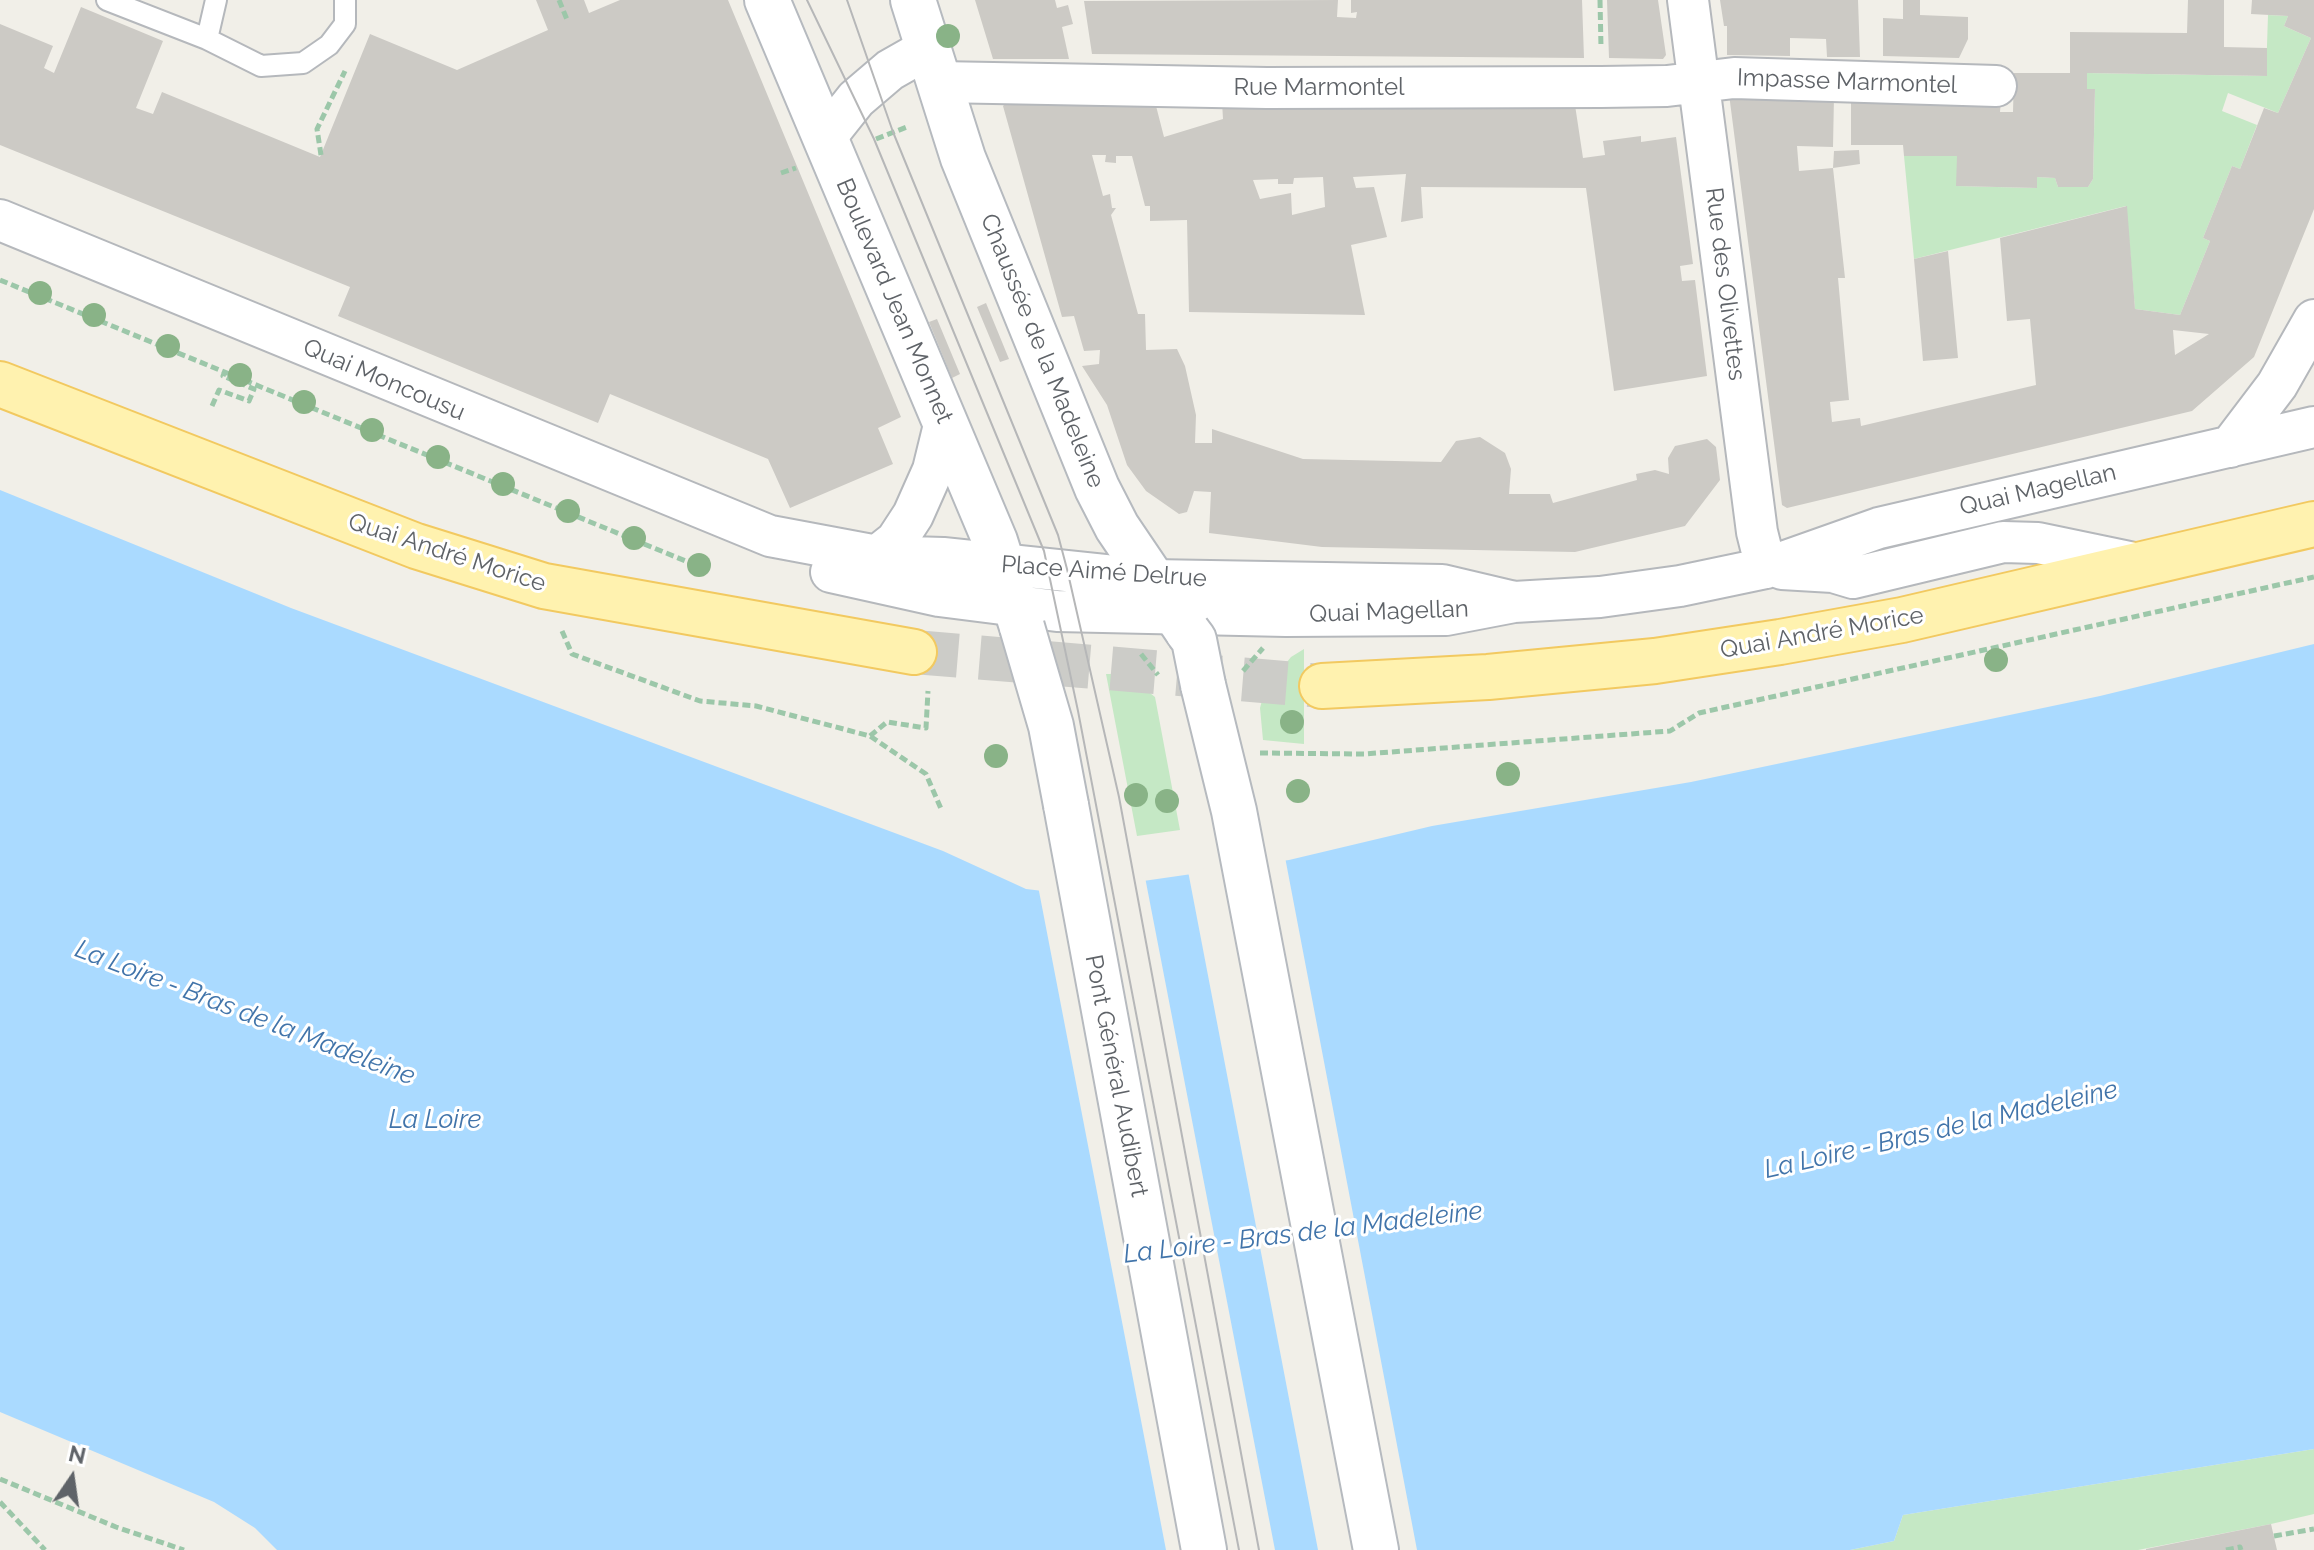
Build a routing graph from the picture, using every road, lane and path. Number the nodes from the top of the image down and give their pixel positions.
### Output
1 (107, 0) edge
2 (216, 0) edge
3 (345, 0) edge
4 (559, 0) edge
5 (767, 0) edge
6 (913, 0) edge
7 (1600, 0) edge
8 (1688, 0) edge
9 (568, 22) dead end
10 (207, 39) junction
11 (351, 58) dead end
12 (1601, 58) dead end
13 (933, 66) junction
14 (1699, 81) junction
15 (1996, 86) dead end
16 (825, 138) junction
17 (321, 155) dead end
18 (0, 220) edge
19 (0, 280) edge
20 (2312, 336) edge
21 (225, 371) junction
22 (0, 384) edge
23 (212, 406) dead end
24 (945, 421) junction
25 (2314, 427) edge
26 (2230, 447) junction
27 (2314, 524) edge
28 (770, 536) junction
29 (877, 556) junction
30 (2139, 564) junction
31 (1766, 568) junction
32 (718, 574) dead end
33 (941, 577) junction
34 (2314, 577) edge
35 (1014, 599) junction
36 (1171, 609) junction
37 (1264, 615) junction
38 (559, 623) dead end
39 (914, 652) tunnel mouth
40 (1219, 683) junction
41 (1322, 686) tunnel mouth
42 (926, 728) dead end
43 (870, 736) junction
44 (1259, 753) dead end
45 (942, 811) dead end
46 (0, 1479) edge
47 (0, 1502) edge
48 (2314, 1529) edge
49 (2274, 1536) dead end
50 (45, 1550) edge
51 (184, 1550) edge
52 (1204, 1550) edge
53 (1376, 1550) edge
54 (2226, 1550) edge
55 (2241, 1550) edge

1 - 10 lane
2 - 10 lane
3 - 10 lane
4 - 9 path
5 - 16 main road, Boulevard Jean Monnet
6 - 13 main road, Chaussée de la Madeleine
7 - 12 path
8 - 14 street, Rue des Olivettes
11 - 17 path
13 - 14 street, Rue Marmontel
13 - 16 street
13 - 36 main road, Chaussée de la Madeleine
14 - 15 street, Impasse Marmontel
14 - 31 street, Rue des Olivettes
16 - 24 main road, Boulevard Jean Monnet
18 - 28 street, Quai Moncousu
19 - 21 path
20 - 26 street
21 - 23 path
21 - 32 path
22 - 39 main road, Quai André Morice
24 - 29 street
24 - 35 main road, Boulevard Jean Monnet
25 - 26 street, Quai Magellan
26 - 31 street, Quai Magellan
27 - 30 main road, Quai André Morice
28 - 29 street, Quai Moncousu
28 - 33 street, Quai Moncousu
29 - 33 street, Quai Moncousu
30 - 31 street, Quai Magellan
30 - 41 main road, Quai André Morice
31 - 37 street, Quai Magellan
33 - 35 street, Place Aimé Delrue
34 - 44 path
35 - 36 street, Place Aimé Delrue
35 - 52 main road, Pont Général Audibert, bridge
36 - 37 street, Quai Magellan
36 - 40 main road, Chaussée de la Madeleine, bridge
37 - 40 path, bridge
38 - 43 path
40 - 53 main road
42 - 43 path
43 - 45 path
46 - 51 path
47 - 50 path
48 - 49 path
54 - 55 path

